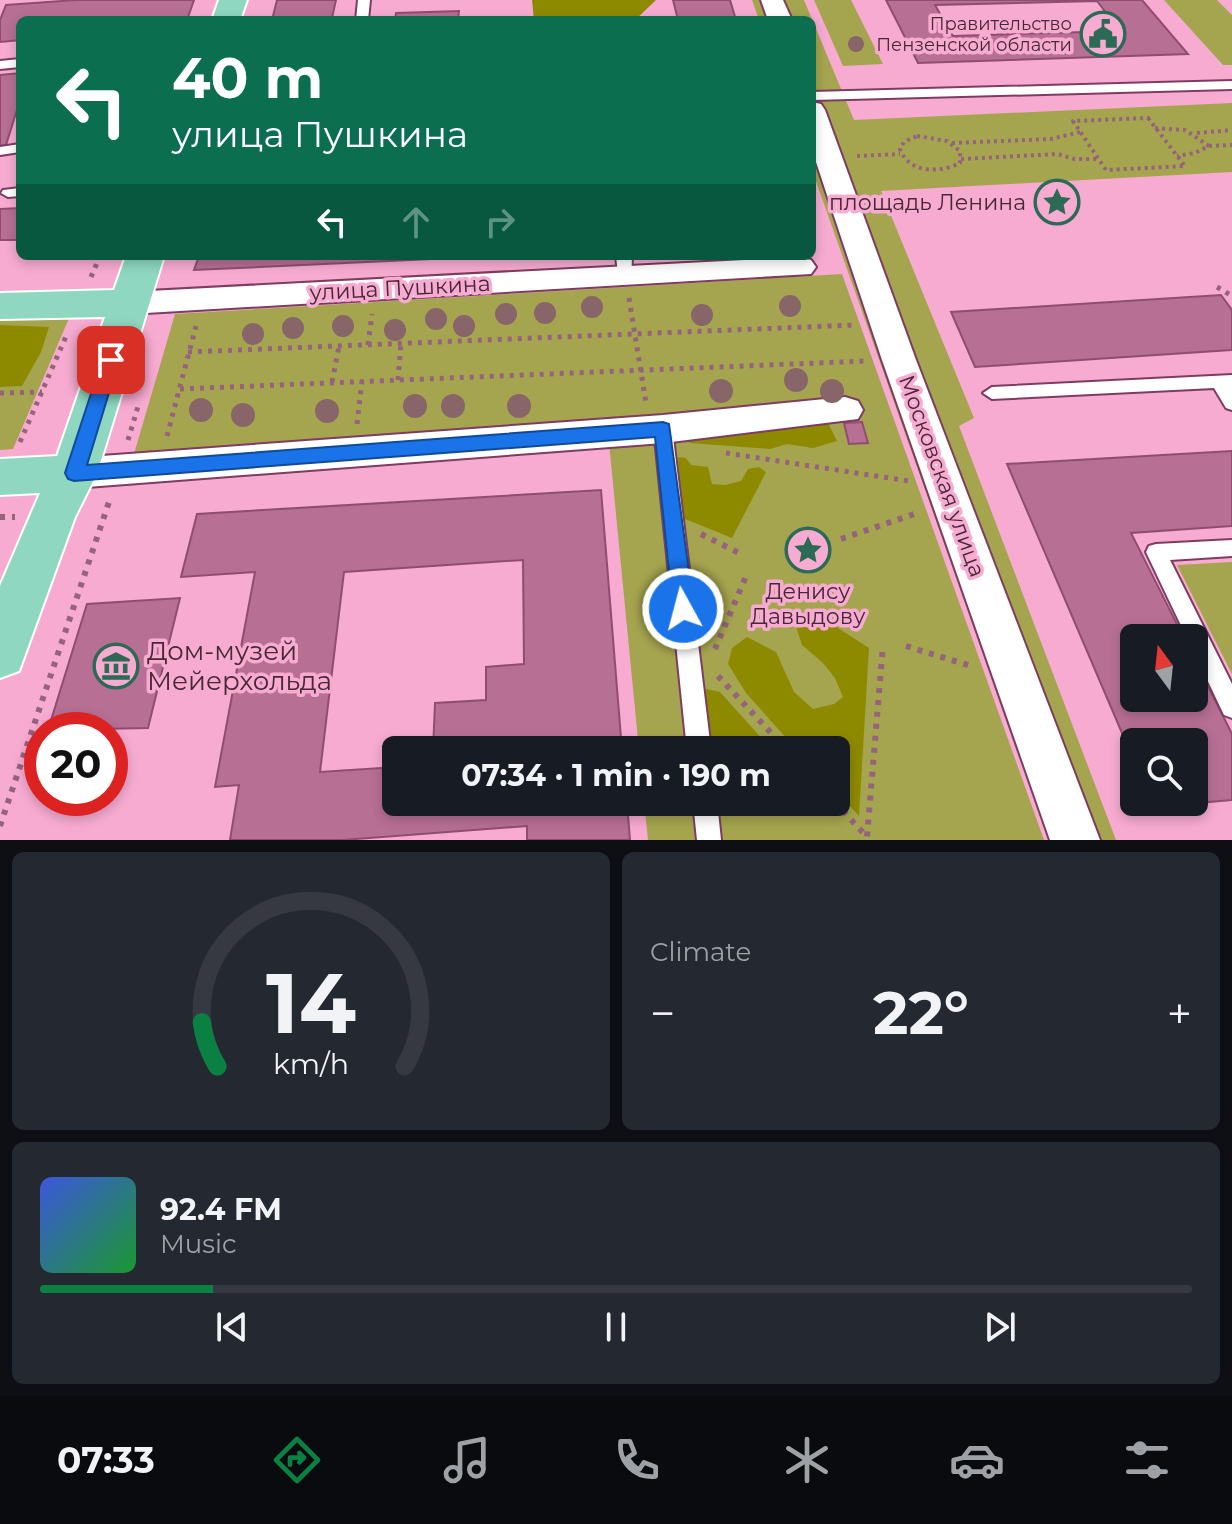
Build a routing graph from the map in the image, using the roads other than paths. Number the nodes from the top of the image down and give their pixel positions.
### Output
1 (1232, 85) edge
2 (816, 96) edge
3 (818, 136) edge
4 (144, 260) edge
5 (625, 267) edge
6 (800, 267) dead end
7 (129, 303) junction
8 (0, 306) edge
9 (1226, 382) edge
10 (992, 393) dead end
11 (1232, 403) edge
12 (845, 410) dead end
13 (657, 430) junction
14 (97, 472) junction
15 (3, 477) edge
16 (1232, 548) edge
17 (0, 654) edge
18 (1232, 707) edge
19 (697, 736) edge
20 (706, 816) edge
21 (709, 840) edge
22 (1075, 840) edge

1 - 2 lane
3 - 22 street, Московская улица
4 - 7 main road
5 - 6 street, улица Пушкина
5 - 7 street, улица Пушкина
7 - 8 main road, улица Пушкина
7 - 14 main road
9 - 10 lane
9 - 11 lane
12 - 13 street
13 - 14 street
13 - 19 lane
14 - 15 main road
14 - 17 main road
16 - 18 lane
20 - 21 lane

